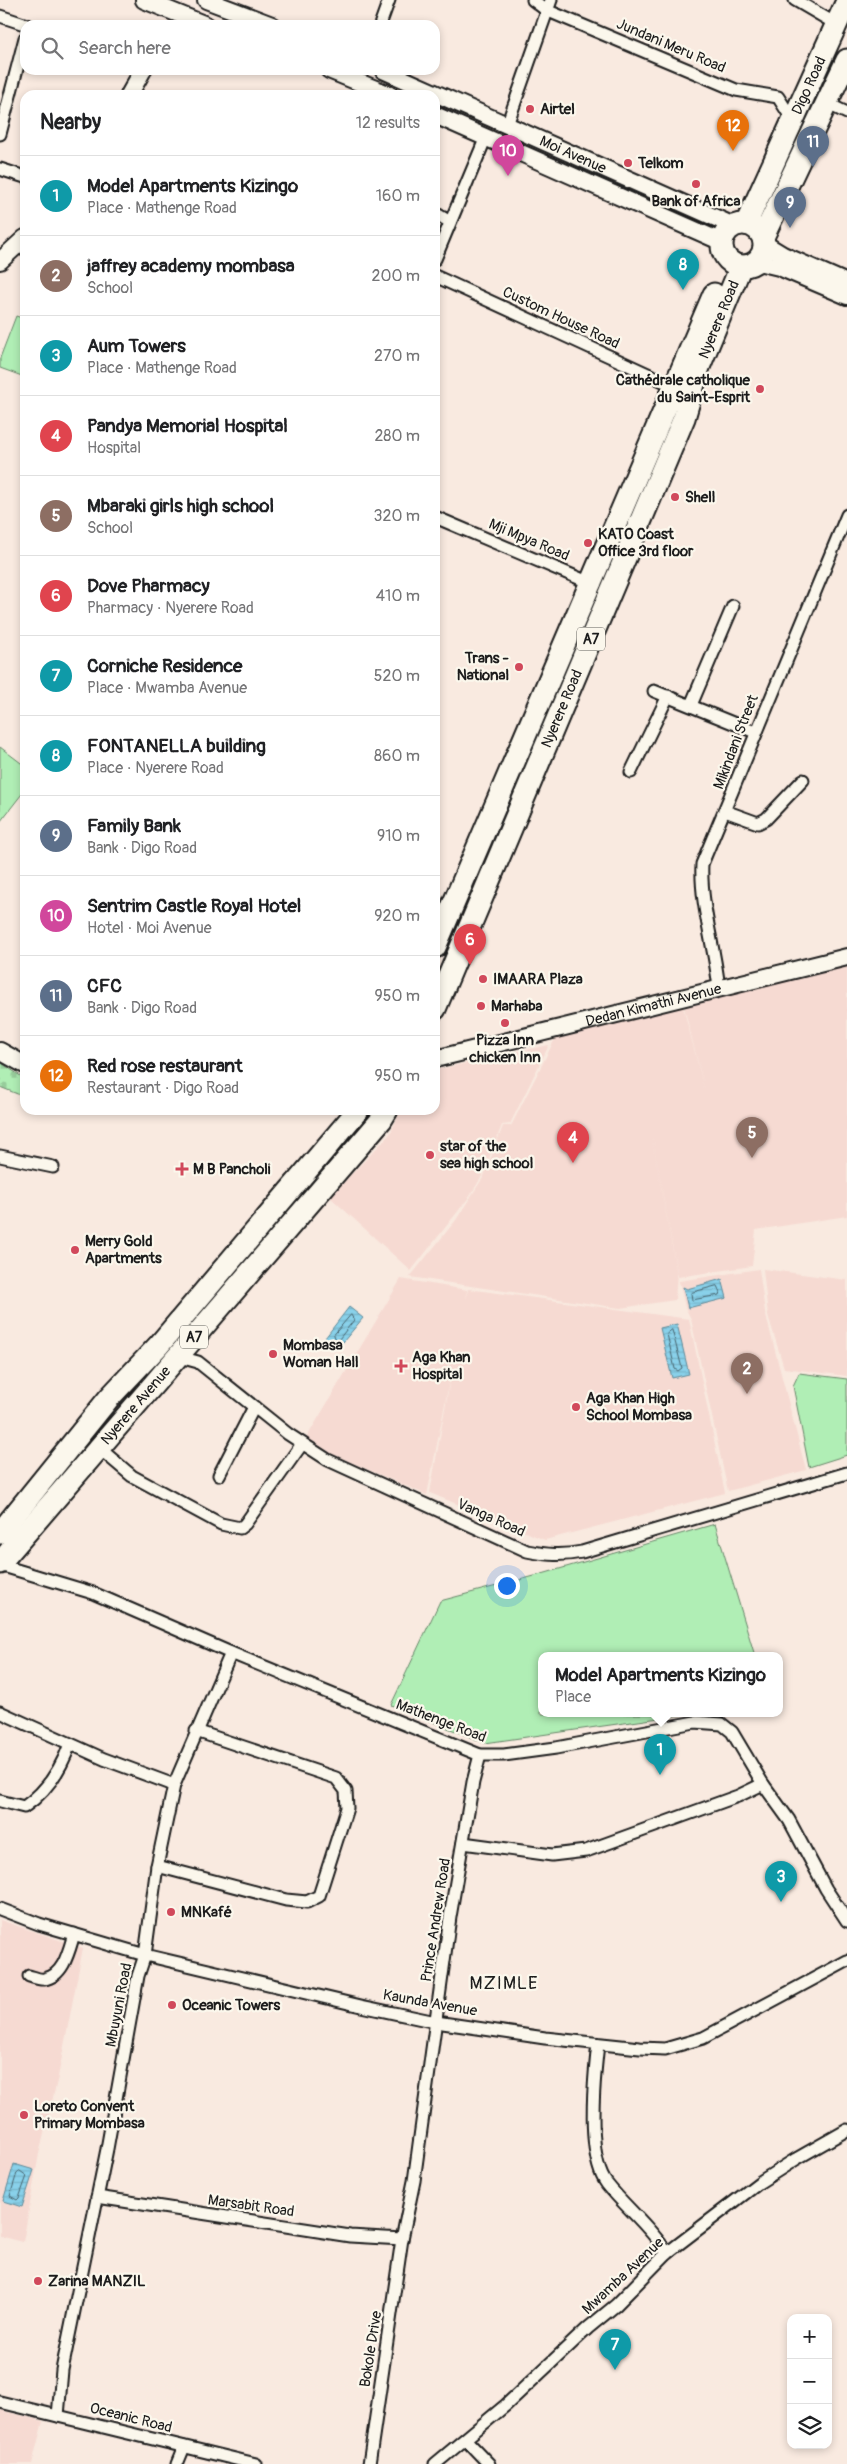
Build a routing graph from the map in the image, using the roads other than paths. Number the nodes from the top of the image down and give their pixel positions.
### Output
1 (200, 0) edge
2 (206, 0) edge
3 (389, 0) edge
4 (534, 0) edge
5 (795, 0) edge
6 (151, 1) edge
7 (847, 1) edge
8 (549, 5) edge
9 (0, 16) edge
10 (167, 18) edge
11 (184, 20) edge
12 (200, 20) edge
13 (259, 20) edge
14 (382, 20) edge
15 (20, 23) edge
16 (836, 24) junction
17 (20, 57) edge
18 (847, 60) edge
19 (140, 75) edge
20 (395, 75) edge
21 (368, 77) edge
22 (132, 90) edge
23 (384, 90) edge
24 (430, 90) edge
25 (440, 94) edge
26 (826, 104) junction
27 (479, 111) junction
28 (847, 113) edge
29 (440, 117) edge
30 (792, 119) junction
31 (507, 125) junction
32 (469, 130) junction
33 (0, 134) edge
34 (486, 137) junction
35 (0, 169) edge
36 (20, 175) edge
37 (440, 215) edge
38 (450, 222) junction
39 (20, 243) edge
40 (744, 245) junction
41 (440, 247) edge
42 (0, 261) edge
43 (440, 278) edge
44 (847, 282) edge
45 (847, 296) edge
46 (692, 364) junction
47 (674, 386) junction
48 (665, 408) junction
49 (684, 418) junction
50 (847, 515) edge
51 (440, 518) edge
52 (590, 583) junction
53 (611, 591) junction
54 (733, 606) dead end
55 (654, 691) dead end
56 (668, 696) junction
57 (691, 705) junction
58 (755, 732) junction
59 (631, 772) dead end
60 (803, 780) dead end
61 (725, 811) junction
62 (489, 820) junction
63 (510, 830) junction
64 (478, 846) junction
65 (499, 856) junction
66 (440, 935) edge
67 (847, 957) edge
68 (719, 988) junction
69 (440, 997) edge
70 (440, 1047) edge
71 (0, 1051) edge
72 (461, 1053) junction
73 (440, 1059) edge
74 (20, 1062) edge
75 (354, 1115) edge
76 (383, 1115) edge
77 (0, 1156) edge
78 (53, 1168) dead end
79 (289, 1192) junction
80 (308, 1204) junction
81 (205, 1291) junction
82 (222, 1305) junction
83 (184, 1332) junction
84 (168, 1351) junction
85 (198, 1362) junction
86 (254, 1407) junction
87 (302, 1444) junction
88 (99, 1448) junction
89 (847, 1472) edge
90 (219, 1475) dead end
91 (8, 1538) edge
92 (0, 1564) edge
93 (231, 1653) junction
94 (0, 1712) edge
95 (196, 1732) junction
96 (70, 1744) junction
97 (480, 1755) junction
98 (763, 1784) junction
99 (174, 1785) junction
100 (0, 1801) edge
101 (463, 1843) junction
102 (157, 1866) junction
103 (0, 1909) edge
104 (847, 1921) edge
105 (74, 1934) junction
106 (145, 1955) junction
107 (847, 1961) edge
108 (29, 1976) dead end
109 (436, 2022) junction
110 (598, 2044) junction
111 (847, 2130) edge
112 (97, 2197) junction
113 (402, 2239) junction
114 (667, 2253) junction
115 (0, 2402) edge
116 (58, 2416) junction
117 (466, 2440) junction
118 (184, 2447) junction
119 (177, 2464) edge
120 (256, 2464) edge
121 (369, 2464) edge
122 (435, 2464) edge
123 (489, 2464) edge

1 - 12 main road
2 - 13 main road
3 - 14 street
4 - 8 street, Jundani Meru Road
5 - 16 street
6 - 10 main road
7 - 16 highway, Digo Road / A7
8 - 30 street, Jundani Meru Road
8 - 31 street
9 - 15 street
10 - 11 main road
16 - 30 highway, Digo Road / A7
17 - 33 street
18 - 26 highway, Digo Road / A7
19 - 22 main road
20 - 24 main road, Moi Avenue
21 - 23 main road
25 - 27 main road, Moi Avenue
26 - 28 street
26 - 40 highway, Digo Road / A7
27 - 31 main road, Moi Avenue
27 - 32 main road
29 - 32 main road, Moi Avenue
30 - 40 highway, Digo Road / A7
31 - 40 main road, Moi Avenue
32 - 34 main road, Moi Avenue
34 - 38 street
34 - 40 main road, Moi Avenue
35 - 36 street
37 - 38 street
38 - 41 street
39 - 42 main road
40 - 44 main road
40 - 45 main road
40 - 46 highway, Nyerere Road / A7
43 - 47 street, Custom House Road
46 - 47 highway, Nyerere Road / A7
46 - 49 highway, Nyerere Road / A7
47 - 48 highway, Nyerere Road / A7
48 - 49 highway
48 - 52 highway, Nyerere Road / A7
49 - 53 highway, Nyerere Road / A7
50 - 58 street, Mikindani Street
51 - 52 street, Mji Mpya Road
52 - 53 street, Mji Mpya Road
52 - 62 highway, Nyerere Road / A7
53 - 63 highway, Nyerere Road / A7
54 - 57 street
55 - 56 street
56 - 57 street
56 - 59 street
57 - 58 street
58 - 61 street, Mikindani Street
60 - 61 street
61 - 68 street, Mikindani Street
62 - 63 highway
62 - 64 highway, Nyerere Road / A7
63 - 65 highway, Nyerere Road / A7
64 - 65 highway
64 - 66 highway, Nyerere Road / A7
65 - 69 highway, Nyerere Road / A7
67 - 68 main road, Dedan Kimathi Avenue
68 - 72 main road, Dedan Kimathi Avenue
70 - 72 main road, Dedan Kimathi Avenue
71 - 74 main road
72 - 73 main road, Dedan Kimathi Avenue
75 - 79 highway, Nyerere Avenue / A7
76 - 80 highway, Nyerere Avenue / A7
77 - 78 street
79 - 80 highway
79 - 81 highway, Nyerere Avenue / A7
80 - 82 highway, Nyerere Avenue / A7
81 - 82 highway
81 - 83 highway, Nyerere Avenue / A7
82 - 83 highway, Nyerere Avenue / A7
83 - 84 highway, Nyerere Avenue / A7
83 - 85 street
84 - 85 street, Vanga Road
84 - 88 highway, Nyerere Avenue / A7
84 - 91 highway, Nyerere Avenue / A7
85 - 86 street, Vanga Road
86 - 87 street, Vanga Road
86 - 90 street
87 - 88 street
87 - 89 street, Vanga Road
88 - 91 highway, Nyerere Avenue / A7
91 - 92 highway, Nyerere Avenue / A7
92 - 93 street, Mathenge Road
93 - 95 street, Mbuyuni Road
93 - 97 street, Mathenge Road
94 - 96 street
95 - 99 street, Mbuyuni Road
95 - 102 street
96 - 99 street
96 - 100 street
97 - 98 street, Mathenge Road
97 - 101 street, Prince Andrew Road
98 - 101 street
98 - 104 street, Mathenge Road
99 - 102 street, Mbuyuni Road
101 - 109 street, Prince Andrew Road
102 - 106 street, Mbuyuni Road
103 - 105 street, Kaunda Avenue
105 - 106 street, Kaunda Avenue
105 - 108 street
106 - 109 street, Kaunda Avenue
106 - 112 street, Mbuyuni Road
107 - 110 street, Kaunda Avenue
109 - 110 street, Kaunda Avenue
109 - 113 street, Prince Andrew Road
110 - 114 street
111 - 114 street, Mwamba Avenue
112 - 113 street, Marsabit Road
112 - 116 street, Mbuyuni Road
113 - 121 street, Bokole Drive
114 - 117 street, Mwamba Avenue
115 - 116 street, Oceanic Road
116 - 118 street, Oceanic Road
117 - 122 street, Mwamba Avenue
117 - 123 street
118 - 119 street
118 - 120 street, Oceanic Road

